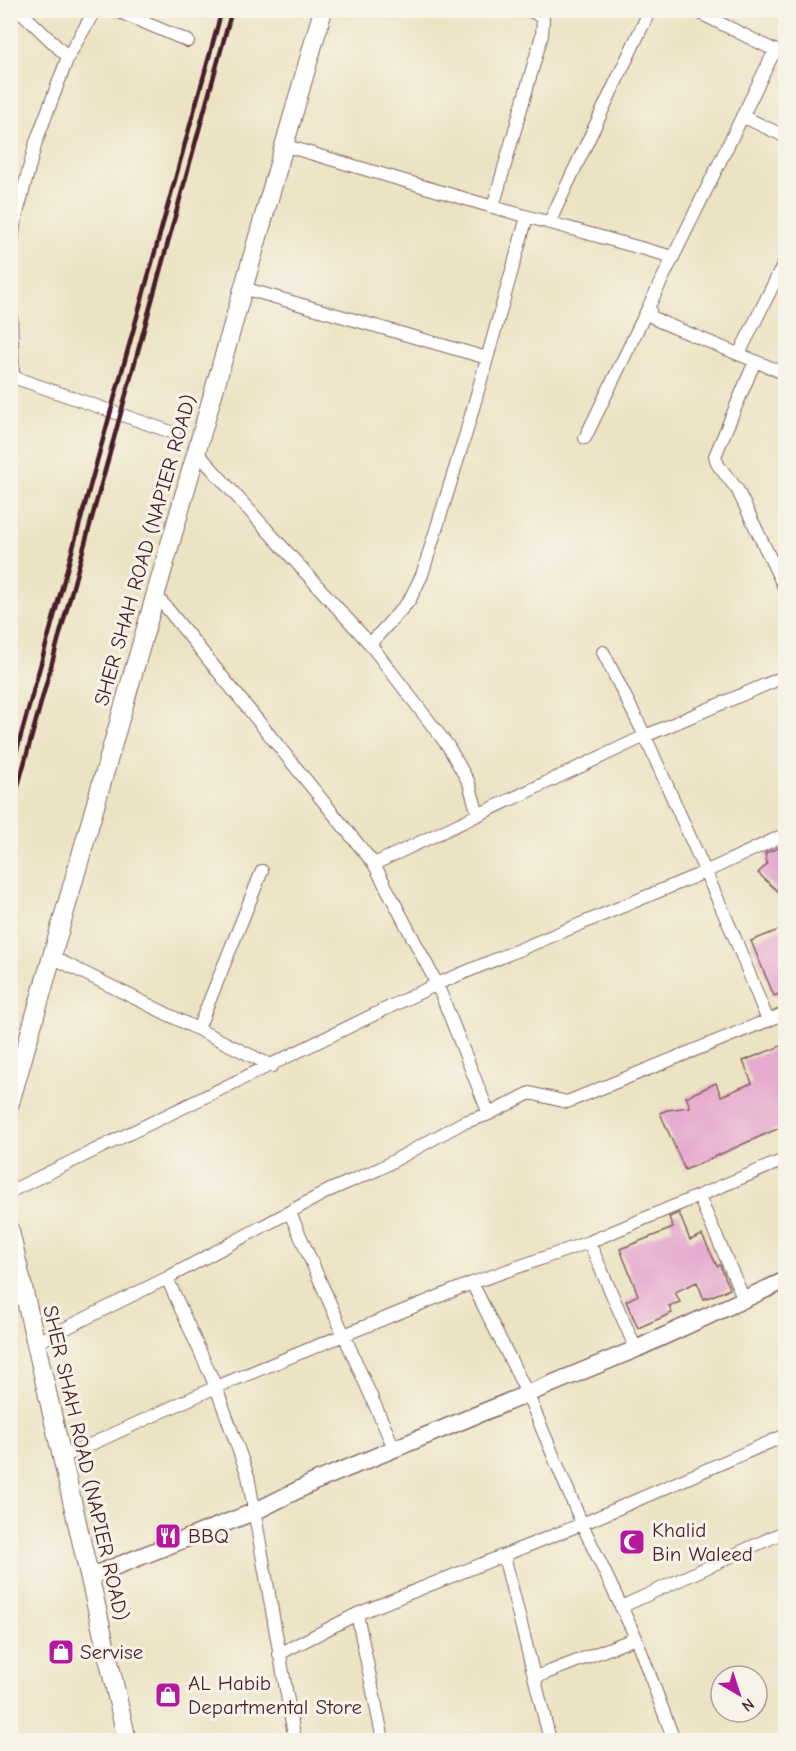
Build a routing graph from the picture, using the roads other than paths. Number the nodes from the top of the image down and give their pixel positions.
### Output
1 (19, 10) edge
2 (95, 10) edge
3 (115, 10) edge
4 (323, 10) edge
5 (527, 10) edge
6 (650, 10) edge
7 (694, 10) edge
8 (188, 41) dead end
9 (780, 53) edge
10 (68, 57) junction
11 (742, 116) junction
12 (786, 137) edge
13 (293, 148) dead end
14 (494, 207) junction
15 (15, 212) edge
16 (527, 217) junction
17 (549, 223) junction
18 (673, 257) junction
19 (786, 259) edge
20 (10, 261) edge
21 (10, 282) edge
22 (250, 290) dead end
23 (649, 306) junction
24 (739, 354) junction
25 (487, 358) junction
26 (755, 361) junction
27 (786, 374) edge
28 (12, 379) edge
29 (174, 433) dead end
30 (585, 438) dead end
31 (202, 459) dead end
32 (786, 591) edge
33 (161, 602) dead end
34 (370, 644) junction
35 (603, 652) dead end
36 (786, 676) edge
37 (645, 736) junction
38 (478, 815) junction
39 (786, 834) edge
40 (374, 864) junction
41 (262, 871) dead end
42 (705, 872) junction
43 (60, 961) dead end
44 (437, 984) junction
45 (786, 1013) edge
46 (768, 1021) junction
47 (198, 1029) junction
48 (272, 1066) junction
49 (10, 1103) edge
50 (489, 1114) junction
51 (786, 1159) edge
52 (11, 1191) edge
53 (699, 1197) junction
54 (290, 1213) junction
55 (10, 1231) edge
56 (589, 1242) junction
57 (13, 1252) edge
58 (167, 1278) junction
59 (786, 1280) edge
60 (472, 1283) junction
61 (744, 1299) junction
62 (344, 1335) junction
63 (44, 1339) dead end
64 (636, 1349) junction
65 (47, 1372) junction
66 (216, 1387) junction
67 (527, 1393) junction
68 (786, 1436) edge
69 (394, 1448) junction
70 (72, 1453) junction
71 (256, 1511) junction
72 (582, 1524) junction
73 (786, 1531) edge
74 (504, 1556) junction
75 (99, 1573) junction
76 (621, 1607) junction
77 (357, 1614) junction
78 (636, 1638) junction
79 (279, 1654) junction
80 (536, 1677) junction
81 (127, 1740) edge
82 (139, 1740) edge
83 (295, 1740) edge
84 (382, 1740) edge
85 (550, 1740) edge
86 (674, 1740) edge

1 - 10 street
2 - 10 street
3 - 8 street
4 - 49 main road, SHER SHAH ROAD (NAPIER ROAD)
5 - 14 street
6 - 17 street
7 - 9 street
9 - 11 street
10 - 15 street
11 - 12 street
11 - 18 street
13 - 14 street
14 - 16 street
15 - 20 street
16 - 17 street
16 - 25 street
17 - 18 street
18 - 23 street
19 - 24 street
21 - 28 street
22 - 25 street
23 - 24 street
23 - 30 street
24 - 26 street
25 - 34 street
26 - 27 street
26 - 32 street
28 - 29 street
31 - 34 street
33 - 40 street
34 - 38 street
35 - 37 street
36 - 37 street
37 - 38 street
37 - 42 street
38 - 40 street
39 - 42 street
40 - 44 street
41 - 47 street
42 - 44 street
42 - 46 street
43 - 47 street
44 - 48 street
44 - 50 street
45 - 46 street
46 - 50 street
47 - 48 street
48 - 52 street
50 - 54 street
51 - 53 street
53 - 56 street
53 - 61 street
54 - 58 street
54 - 62 street
55 - 57 main road, SHER SHAH ROAD (NAPIER ROAD)
56 - 60 street
56 - 64 street
57 - 65 main road, SHER SHAH ROAD (NAPIER ROAD)
58 - 63 street
58 - 66 street
59 - 61 main road
60 - 62 street
60 - 67 street
61 - 64 main road
62 - 66 street
62 - 69 street
64 - 67 main road
65 - 70 main road, SHER SHAH ROAD (NAPIER ROAD)
65 - 81 main road, SHER SHAH ROAD (NAPIER ROAD)
66 - 70 street
66 - 71 street
67 - 69 main road
67 - 72 street
68 - 72 street
69 - 71 main road
70 - 75 main road, SHER SHAH ROAD (NAPIER ROAD)
71 - 75 main road
71 - 79 street
72 - 74 street
72 - 76 street
73 - 76 street
74 - 77 street
74 - 80 street
75 - 82 main road, SHER SHAH ROAD (NAPIER ROAD)
76 - 78 street
77 - 79 street
77 - 84 street
78 - 80 street
78 - 86 street
79 - 83 street
80 - 85 street

